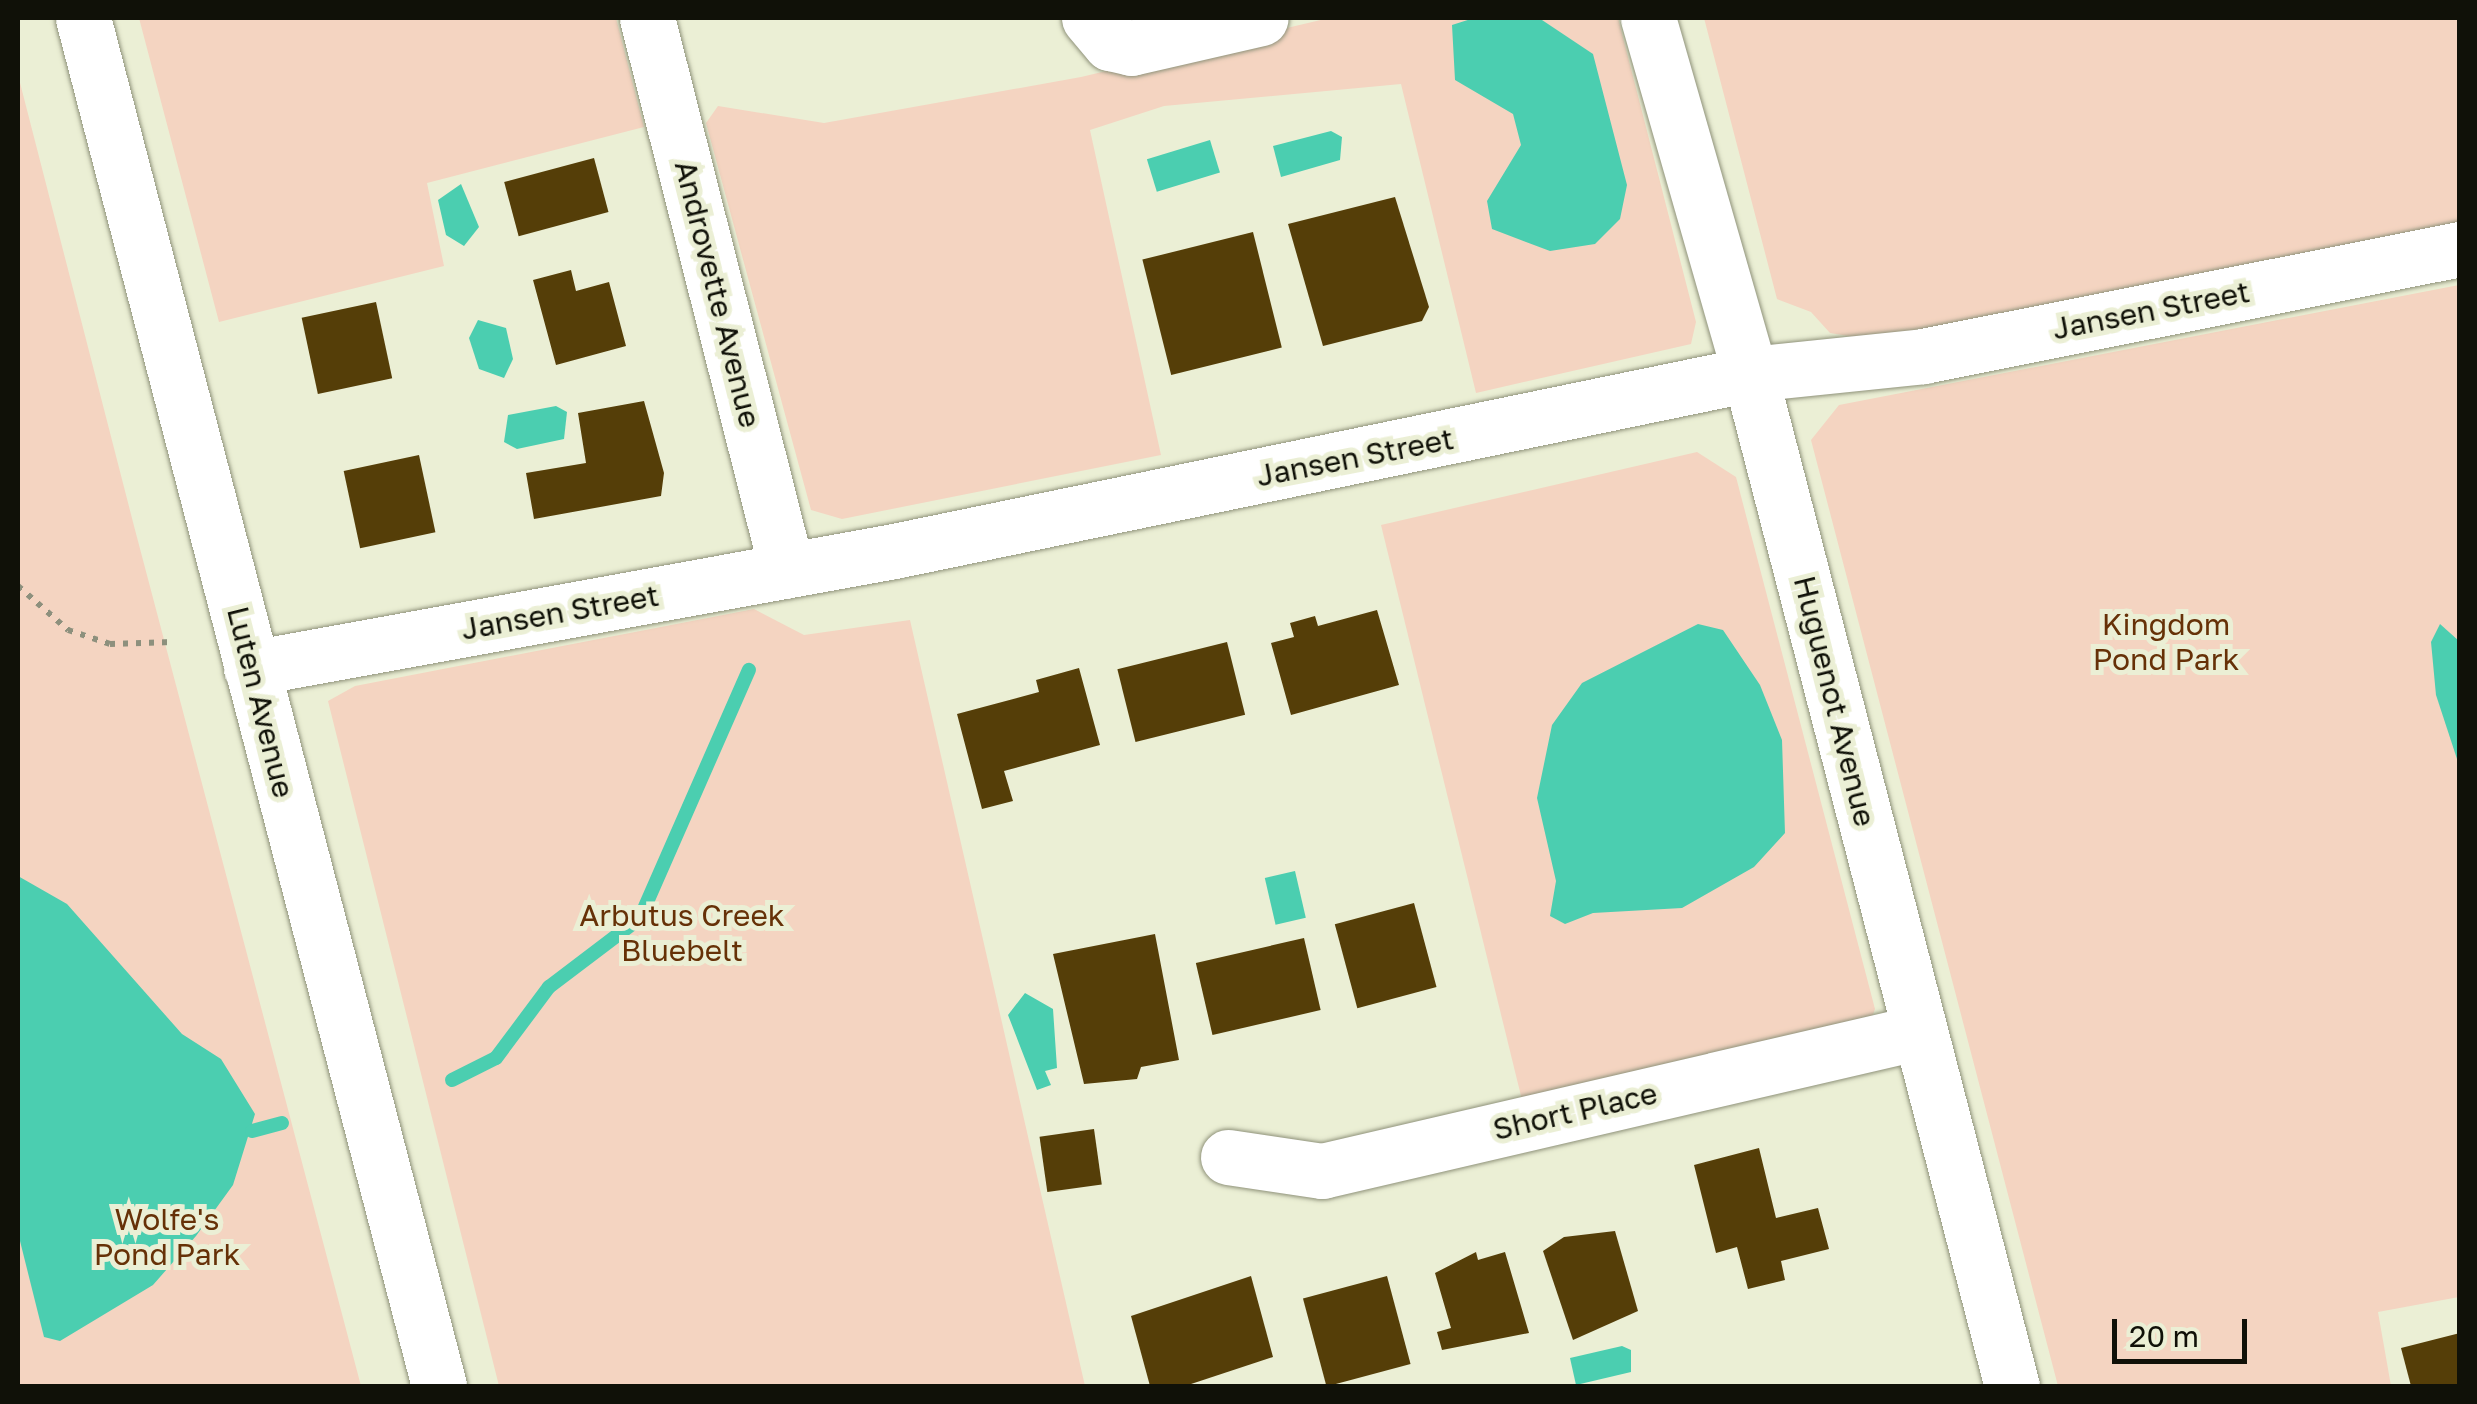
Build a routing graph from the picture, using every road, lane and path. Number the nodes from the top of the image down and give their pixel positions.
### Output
1 (82, 18) edge
2 (647, 18) edge
3 (1261, 18) edge
4 (1648, 18) edge
5 (1099, 30) edge
6 (2460, 249) edge
7 (1750, 374) junction
8 (787, 571) junction
9 (18, 586) edge
10 (173, 642) dead end
11 (250, 668) junction
12 (1920, 1032) junction
13 (1228, 1157) dead end
14 (440, 1386) edge
15 (2012, 1386) edge

1 - 11 street, Luten Avenue
2 - 8 street, Androvette Avenue
3 - 5 street
4 - 7 street, Huguenot Avenue
6 - 7 street, Jansen Street
7 - 8 street, Jansen Street
7 - 12 street, Huguenot Avenue
8 - 11 street, Jansen Street
9 - 10 path
11 - 14 street, Luten Avenue
12 - 13 street, Short Place
12 - 15 street, Huguenot Avenue

